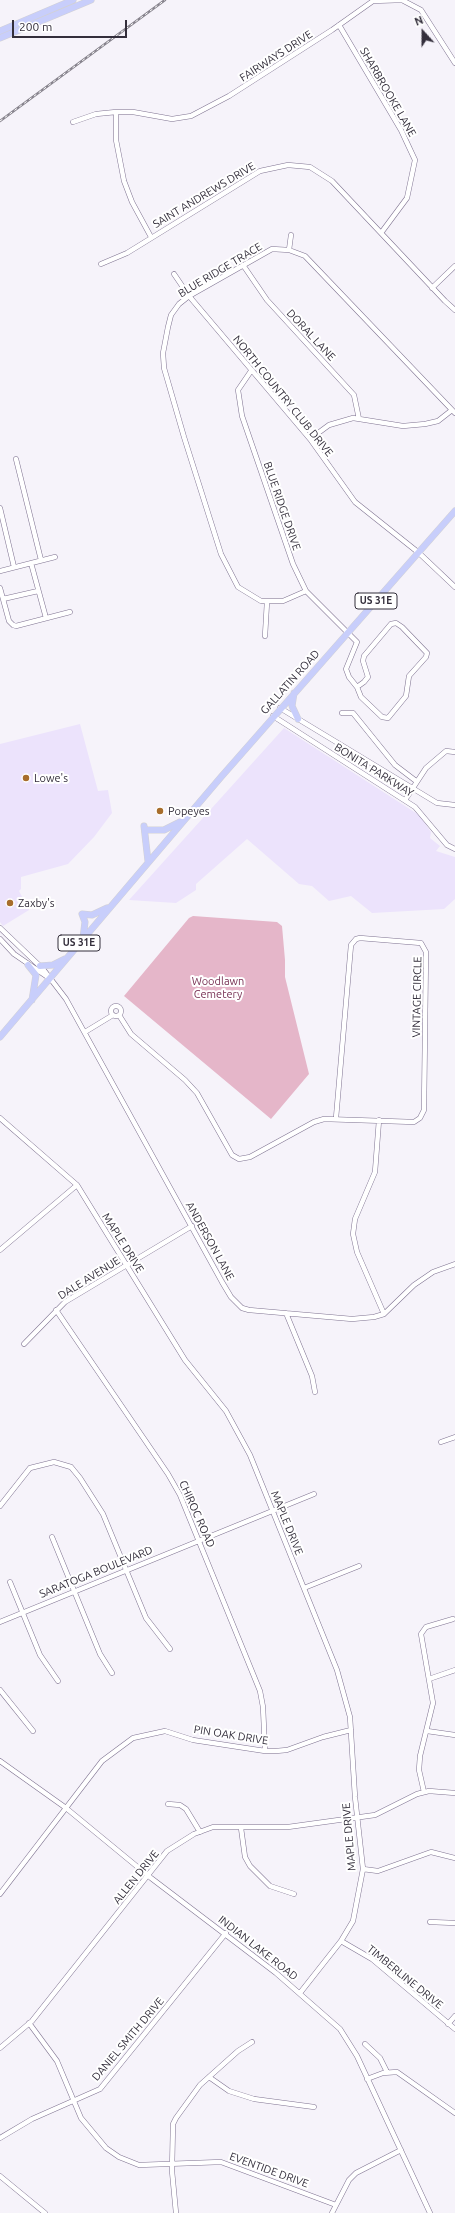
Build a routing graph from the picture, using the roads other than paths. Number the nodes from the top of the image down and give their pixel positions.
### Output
1 (73, 0) edge
2 (90, 0) edge
3 (339, 25) junction
4 (0, 31) edge
5 (0, 38) edge
6 (455, 63) edge
7 (116, 112) junction
8 (74, 122) dead end
9 (381, 233) junction
10 (290, 235) dead end
11 (152, 237) junction
12 (290, 250) junction
13 (101, 264) dead end
14 (243, 265) junction
15 (455, 266) edge
16 (174, 274) dead end
17 (432, 288) junction
18 (189, 296) junction
19 (455, 310) edge
20 (251, 371) junction
21 (453, 411) edge
22 (359, 419) junction
23 (310, 439) junction
24 (16, 459) dead end
25 (0, 508) edge
26 (455, 511) edge
27 (419, 553) junction
28 (55, 557) dead end
29 (41, 560) junction
30 (31, 563) junction
31 (14, 567) junction
32 (0, 571) edge
33 (455, 587) edge
34 (0, 591) edge
35 (38, 591) junction
36 (306, 591) junction
37 (3, 599) junction
38 (267, 602) junction
39 (70, 612) dead end
40 (46, 618) junction
41 (348, 632) junction
42 (265, 636) dead end
43 (357, 687) junction
44 (294, 693) junction
45 (280, 708) junction
46 (342, 713) dead end
47 (273, 716) junction
48 (298, 719) junction
49 (455, 752) edge
50 (416, 781) junction
51 (411, 788) junction
52 (405, 800) junction
53 (455, 805) edge
54 (183, 820) junction
55 (455, 849) edge
56 (148, 861) junction
57 (109, 908) junction
58 (0, 928) edge
59 (0, 939) edge
60 (83, 939) junction
61 (68, 958) junction
62 (28, 964) junction
63 (40, 966) junction
64 (50, 979) junction
65 (32, 1000) junction
66 (113, 1015) junction
67 (119, 1015) junction
68 (85, 1032) junction
69 (1, 1035) edge
70 (0, 1118) edge
71 (336, 1118) junction
72 (379, 1120) junction
73 (76, 1185) junction
74 (192, 1226) junction
75 (0, 1250) edge
76 (455, 1264) edge
77 (126, 1265) junction
78 (56, 1310) junction
79 (286, 1313) junction
80 (384, 1314) junction
81 (24, 1344) dead end
82 (315, 1392) dead end
83 (455, 1437) edge
84 (441, 1442) dead end
85 (314, 1494) dead end
86 (0, 1506) edge
87 (273, 1511) junction
88 (52, 1537) dead end
89 (200, 1540) junction
90 (359, 1566) dead end
91 (127, 1570) junction
92 (10, 1582) dead end
93 (304, 1588) junction
94 (74, 1591) junction
95 (22, 1612) junction
96 (453, 1619) dead end
97 (0, 1622) edge
98 (170, 1649) dead end
99 (455, 1670) edge
100 (112, 1673) dead end
101 (429, 1679) junction
102 (58, 1681) dead end
103 (0, 1690) edge
104 (351, 1730) junction
105 (33, 1731) dead end
106 (427, 1731) junction
107 (455, 1735) edge
108 (265, 1751) junction
109 (0, 1760) edge
110 (424, 1792) junction
111 (455, 1793) edge
112 (168, 1804) dead end
113 (66, 1808) junction
114 (357, 1817) junction
115 (241, 1828) junction
116 (200, 1832) junction
117 (455, 1858) edge
118 (363, 1869) junction
119 (148, 1875) junction
120 (0, 1894) edge
121 (294, 1894) dead end
122 (430, 1922) dead end
123 (455, 1923) edge
124 (226, 1933) junction
125 (341, 1941) junction
126 (300, 1993) junction
127 (455, 2016) edge
128 (29, 2023) junction
129 (448, 2024) junction
130 (455, 2029) edge
131 (252, 2042) dead end
132 (365, 2044) dead end
133 (0, 2048) edge
134 (387, 2072) junction
135 (209, 2077) junction
136 (367, 2079) junction
137 (74, 2102) junction
138 (314, 2107) dead end
139 (455, 2113) edge
140 (0, 2138) edge
141 (400, 2150) junction
142 (172, 2164) junction
143 (0, 2176) edge
144 (336, 2205) junction
145 (45, 2213) edge
146 (176, 2213) edge
147 (332, 2213) edge
148 (430, 2213) edge

1 - 4 main road
2 - 5 main road
3 - 6 street, FAIRWAYS DRIVE
3 - 7 street, FAIRWAYS DRIVE
3 - 9 street, SHARBROOKE LANE
7 - 8 street, FAIRWAYS DRIVE
7 - 11 street
9 - 11 street, SAINT ANDREWS DRIVE
9 - 17 street, SAINT ANDREWS DRIVE
10 - 12 street
11 - 13 street, SAINT ANDREWS DRIVE
12 - 14 street, BLUE RIDGE TRACE
12 - 21 street, BLUE RIDGE TRACE
14 - 18 street, BLUE RIDGE TRACE
14 - 22 street, DORAL LANE
15 - 17 street
16 - 18 street, NORTH COUNTRY CLUB DRIVE
17 - 19 street, SAINT ANDREWS DRIVE
18 - 20 street, NORTH COUNTRY CLUB DRIVE
18 - 38 street, BLUE RIDGE TRACE
20 - 23 street, NORTH COUNTRY CLUB DRIVE
20 - 36 street, BLUE RIDGE DRIVE
21 - 22 street
22 - 23 street
23 - 27 street, NORTH COUNTRY CLUB DRIVE
24 - 29 street
25 - 31 street
26 - 27 main road, GALLATIN ROAD / US 31E
27 - 33 street, NORTH COUNTRY CLUB DRIVE
27 - 41 main road, GALLATIN ROAD / US 31E
28 - 29 street
29 - 30 street
30 - 31 street
30 - 35 street
31 - 32 street
34 - 37 street
35 - 37 street
35 - 40 street
36 - 38 street, BLUE RIDGE TRACE
36 - 41 street, BLUE RIDGE DRIVE
37 - 40 street
38 - 42 street
39 - 40 street
41 - 43 street
41 - 44 main road, GALLATIN ROAD / US 31E
43 - 43 street
44 - 45 main road, GALLATIN ROAD / US 31E
44 - 48 main road
45 - 47 main road, GALLATIN ROAD / US 31E
45 - 48 street, BONITA PARKWAY
46 - 50 street
47 - 52 street, BONITA PARKWAY
47 - 54 main road, GALLATIN ROAD / US 31E
48 - 51 street, BONITA PARKWAY
49 - 50 street
50 - 51 street
51 - 52 street
51 - 53 street, BONITA PARKWAY
52 - 55 street, BONITA PARKWAY
54 - 56 main road, GALLATIN ROAD / US 31E
54 - 56 main road
56 - 57 main road, GALLATIN ROAD / US 31E
57 - 60 main road, US 31E
57 - 60 main road
58 - 63 street, ANDERSON LANE
59 - 62 street
60 - 61 main road, US 31E
61 - 63 main road
61 - 64 main road, US 31E
62 - 64 street
62 - 65 main road
63 - 64 street, ANDERSON LANE
64 - 65 main road, US 31E
64 - 68 street, ANDERSON LANE
65 - 69 main road, US 31E
66 - 67 street
66 - 67 street
66 - 68 street
67 - 71 street, VINTAGE CIRCLE
68 - 74 street, ANDERSON LANE
70 - 73 street, MAPLE DRIVE
71 - 72 street, VINTAGE CIRCLE
71 - 72 street, VINTAGE CIRCLE
72 - 80 street
73 - 75 street
73 - 77 street, MAPLE DRIVE
74 - 77 street, DALE AVENUE
74 - 79 street, ANDERSON LANE
76 - 80 street
77 - 78 street, DALE AVENUE
77 - 87 street, MAPLE DRIVE
78 - 81 street, DALE AVENUE
78 - 89 street, CHIROC ROAD
79 - 80 street, ANDERSON LANE
79 - 82 street
83 - 84 street
85 - 87 street, SARATOGA BOULEVARD
86 - 91 street
87 - 89 street, SARATOGA BOULEVARD
87 - 93 street, MAPLE DRIVE
88 - 94 street
89 - 91 street, SARATOGA BOULEVARD
89 - 108 street, CHIROC ROAD
90 - 93 street
91 - 94 street, SARATOGA BOULEVARD
91 - 98 street
92 - 95 street
93 - 104 street, MAPLE DRIVE
94 - 95 street, SARATOGA BOULEVARD
94 - 100 street
95 - 97 street, SARATOGA BOULEVARD
95 - 102 street
96 - 101 street
99 - 101 street
101 - 106 street
103 - 105 street
104 - 108 street, PIN OAK DRIVE
104 - 114 street, MAPLE DRIVE
106 - 107 street
106 - 110 street
108 - 113 street, PIN OAK DRIVE
109 - 113 street, INDIAN LAKE ROAD
110 - 111 street, ALLEN DRIVE
110 - 114 street, ALLEN DRIVE
112 - 116 street
113 - 119 street, INDIAN LAKE ROAD
113 - 120 street, PIN OAK DRIVE
114 - 115 street, ALLEN DRIVE
114 - 118 street, MAPLE DRIVE
115 - 116 street, ALLEN DRIVE
115 - 121 street
116 - 119 street, ALLEN DRIVE
117 - 118 street
118 - 125 street, MAPLE DRIVE
119 - 124 street, INDIAN LAKE ROAD
119 - 128 street, ALLEN DRIVE
122 - 123 street
124 - 126 street, INDIAN LAKE ROAD
124 - 137 street, DANIEL SMITH DRIVE
125 - 126 street, MAPLE DRIVE
125 - 129 street, TIMBERLINE DRIVE
126 - 136 street, INDIAN LAKE ROAD
127 - 129 street
128 - 133 street, ALLEN DRIVE
128 - 137 street, EVENTIDE DRIVE
129 - 130 street, TIMBERLINE DRIVE
131 - 135 street
132 - 134 street
134 - 136 street
134 - 139 street
135 - 138 street
135 - 142 street
136 - 141 street, INDIAN LAKE ROAD
137 - 140 street, DANIEL SMITH DRIVE
137 - 142 street, EVENTIDE DRIVE
141 - 144 street
141 - 148 street, INDIAN LAKE ROAD
142 - 144 street, EVENTIDE DRIVE
142 - 146 street
143 - 145 street
144 - 147 street

